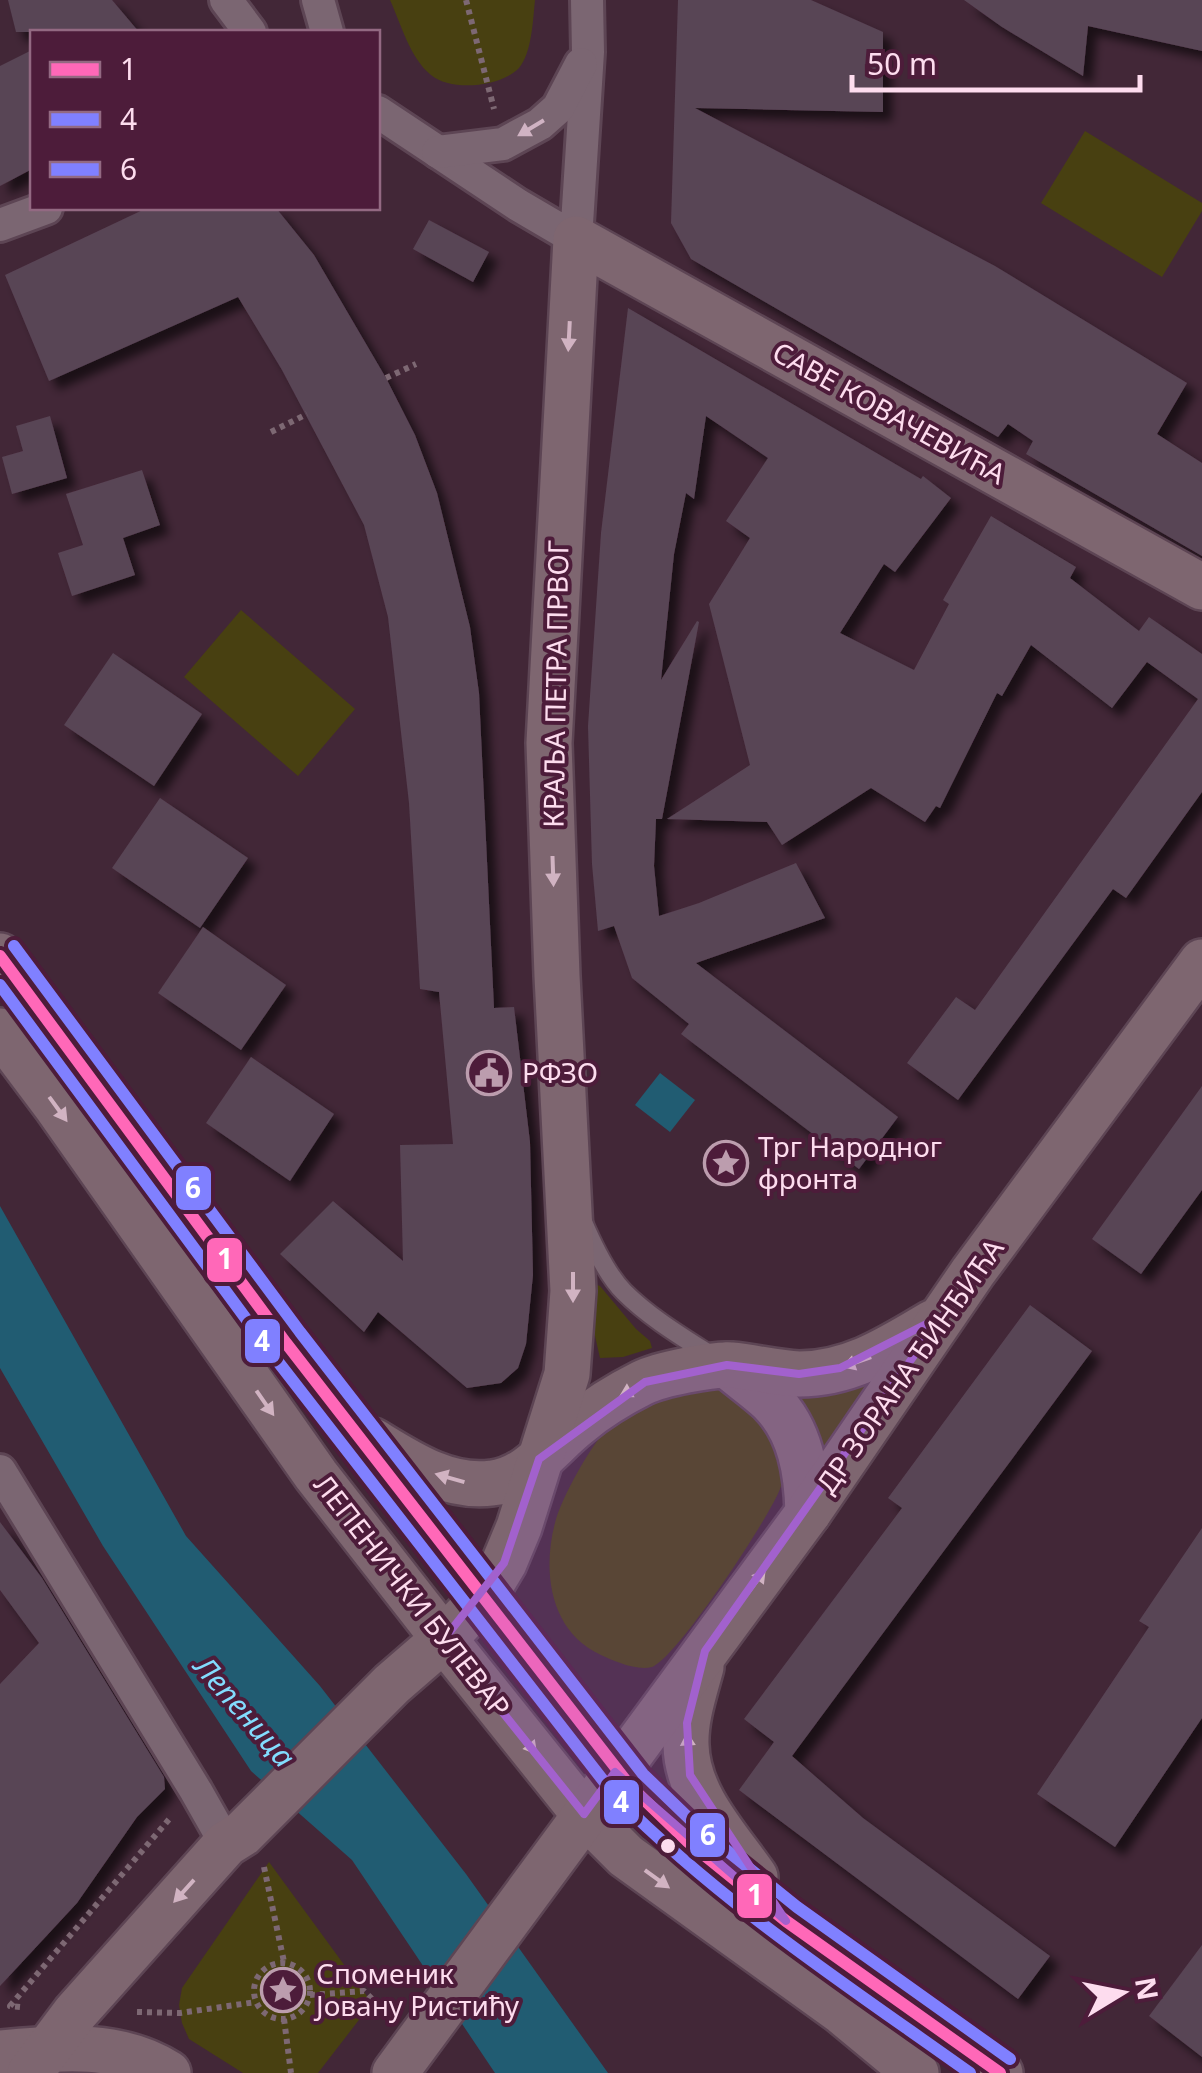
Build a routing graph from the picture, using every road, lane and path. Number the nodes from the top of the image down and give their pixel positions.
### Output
1 (226, 0) edge
2 (318, 0) edge
3 (466, 0) edge
4 (587, 0) edge
5 (248, 30) edge
6 (326, 30) edge
7 (588, 52) junction
8 (380, 113) edge
9 (503, 144) junction
10 (438, 152) junction
11 (41, 210) edge
12 (0, 226) edge
13 (576, 239) junction
14 (416, 364) dead end
15 (386, 378) dead end
16 (307, 414) dead end
17 (271, 432) dead end
18 (1202, 586) edge
19 (0, 956) edge
20 (1202, 962) edge
21 (0, 1030) edge
22 (569, 1190) junction
23 (942, 1316) junction
24 (727, 1365) junction
25 (356, 1430) junction
26 (539, 1459) junction
27 (0, 1470) edge
28 (808, 1513) junction
29 (483, 1598) junction
30 (444, 1639) junction
31 (705, 1651) junction
32 (617, 1769) junction
33 (584, 1814) junction
34 (238, 1835) junction
35 (786, 1920) junction
36 (124, 1958) junction
37 (284, 1963) junction
38 (310, 1995) junction
39 (284, 2019) junction
40 (0, 2053) edge
41 (405, 2058) edge
42 (39, 2061) edge
43 (124, 2062) edge
44 (168, 2073) edge
45 (291, 2073) edge
46 (916, 2073) edge
47 (1000, 2073) edge

1 - 5 street
2 - 6 street
3 - 9 path
4 - 7 street
7 -> 9 street
7 - 13 street
8 - 10 street
9 - 10 street
10 - 13 street
11 - 12 street
13 - 18 main road, САВЕ КОВАЧЕВИЋА
13 -> 22 main road, КРАЉА ПЕТРА ПРВОГ
14 - 15 path
16 - 17 path
19 - 25 main road, ЛЕПЕНИЧКИ БУЛЕВАР
20 - 23 main road, ДР ЗОРАНА ЂИНЂИЋА
21 -> 30 main road, ЛЕПЕНИЧКИ БУЛЕВАР
22 - 24 lane
22 -> 26 main road
23 -> 24 main road
23 - 28 main road, ДР ЗОРАНА ЂИНЂИЋА
24 -> 26 main road
24 - 28 main road
26 -> 25 main road
25 - 29 main road, ЛЕПЕНИЧКИ БУЛЕВАР
26 - 29 main road
27 - 34 street
31 -> 28 main road, ДР ЗОРАНА ЂИНЂИЋА
29 - 30 main road
29 - 32 main road, ЛЕПЕНИЧКИ БУЛЕВАР
30 -> 33 main road, ЛЕПЕНИЧКИ БУЛЕВАР
30 - 34 main road
31 - 32 main road, ДР ЗОРАНА ЂИНЂИЋА
35 -> 31 main road
32 - 33 main road, ДР ЗОРАНА ЂИНЂИЋА
32 - 35 main road, ЛЕПЕНИЧКИ БУЛЕВАР
33 - 41 main road, ДР ЗОРАНА ЂИНЂИЋА
33 -> 46 main road, ЛЕПЕНИЧКИ БУЛЕВАР
34 -> 36 main road
34 - 37 path
35 - 47 main road, ЛЕПЕНИЧКИ БУЛЕВАР
36 - 42 main road
36 - 43 main road
37 - 38 path
37 - 39 path
38 - 39 path
38 - 41 path
39 - 45 path
40 - 42 main road
42 - 43 main road
43 - 44 main road

